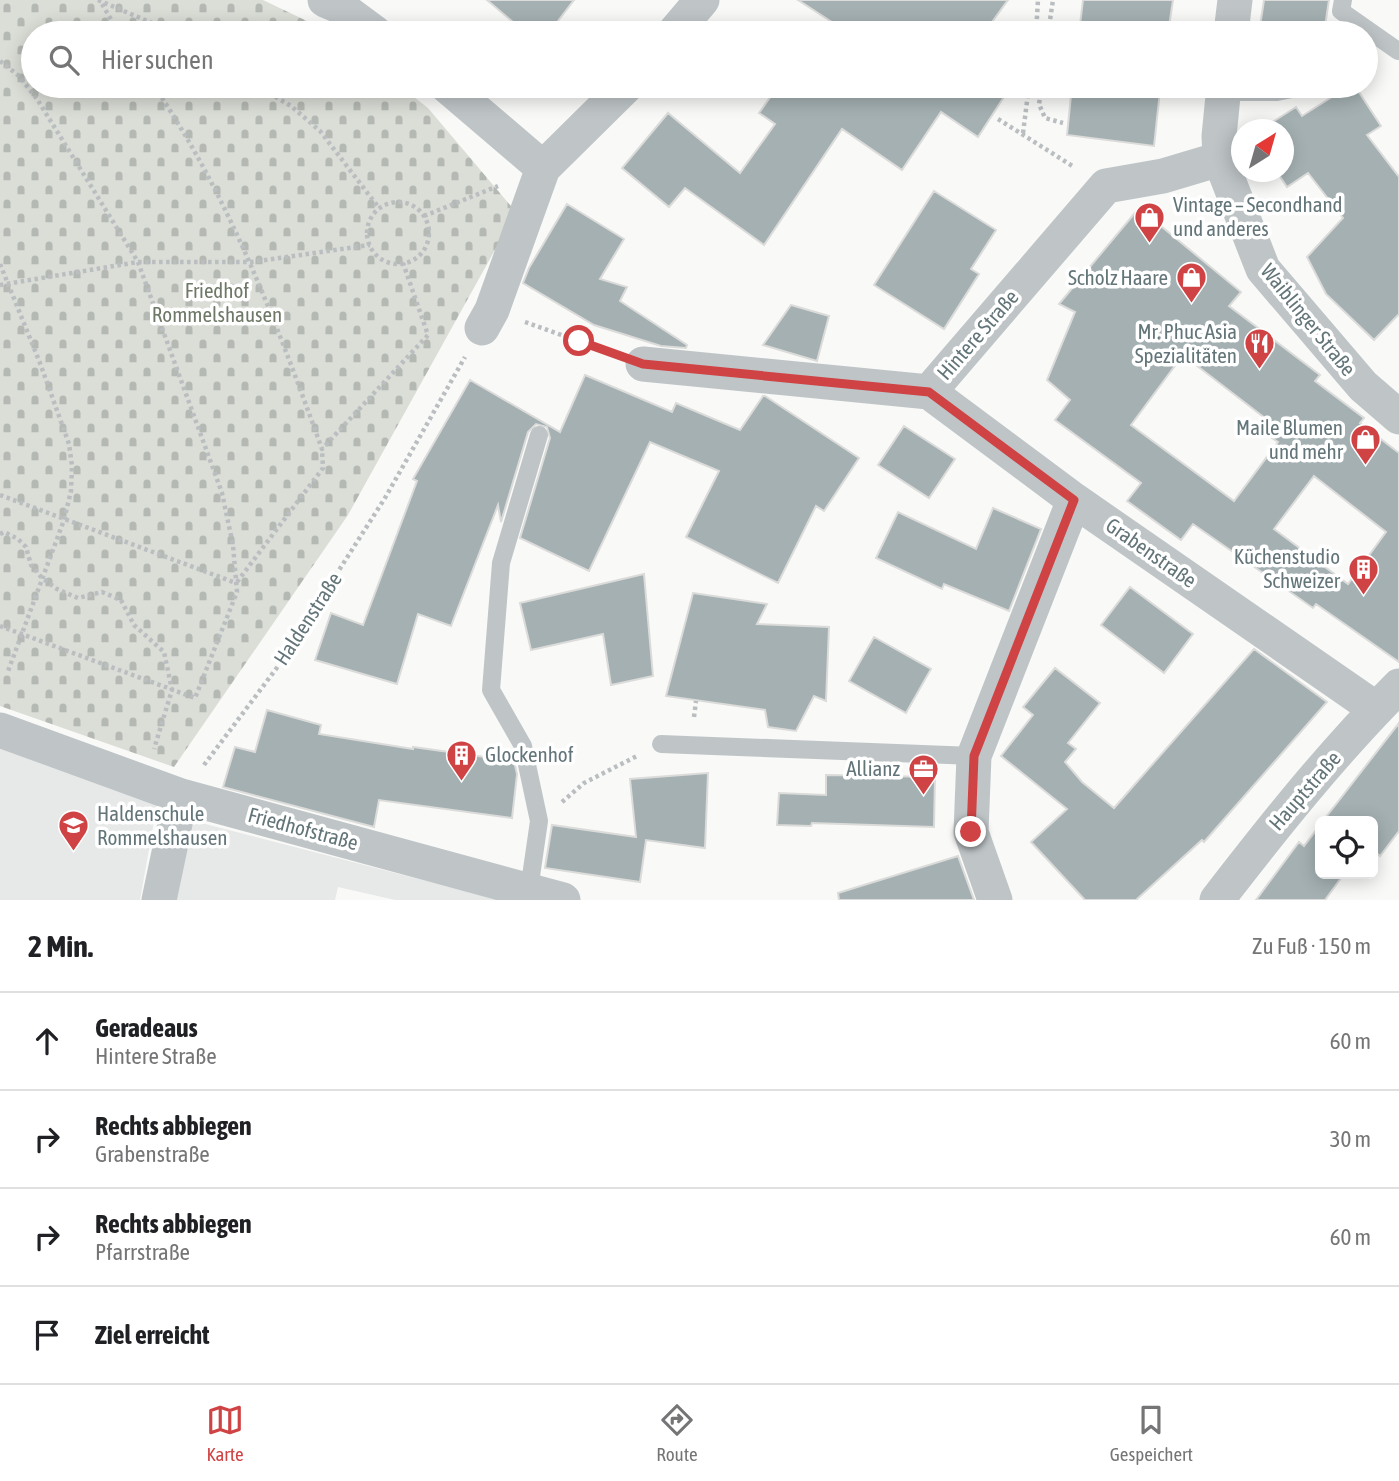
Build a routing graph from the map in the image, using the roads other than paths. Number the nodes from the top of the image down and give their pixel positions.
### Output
1 (702, 0) edge
2 (1235, 0) edge
3 (1343, 0) edge
4 (684, 21) edge
5 (1232, 21) edge
6 (1355, 21) edge
7 (1378, 37) edge
8 (1398, 51) edge
9 (461, 98) edge
10 (614, 98) edge
11 (1223, 98) edge
12 (1220, 159) junction
13 (543, 168) junction
14 (481, 330) road end
15 (643, 364) road end
16 (929, 392) junction
17 (1399, 417) edge
18 (539, 435) dead end
19 (1074, 500) junction
20 (1388, 698) edge
21 (0, 730) edge
22 (661, 744) road end
23 (974, 756) junction
24 (161, 795) junction
25 (530, 890) junction
26 (159, 900) edge
27 (563, 900) edge
28 (995, 900) edge
29 (1217, 900) edge

1 - 4 street
2 - 5 street
3 - 6 lane
7 - 8 lane
9 - 13 street
10 - 13 street
11 - 12 street, Waiblinger Straße
12 - 16 street, Hintere Straße
12 - 17 street, Waiblinger Straße
13 - 14 street
15 - 16 street, Hintere Straße
16 - 19 street, Grabenstraße
18 - 25 lane
19 - 20 street, Grabenstraße
19 - 23 street
20 - 29 street, Hauptstraße
21 - 24 street, Friedhofstraße
22 - 23 lane
23 - 28 street
24 - 25 street, Friedhofstraße
24 - 26 street
25 - 27 street, Friedhofstraße

